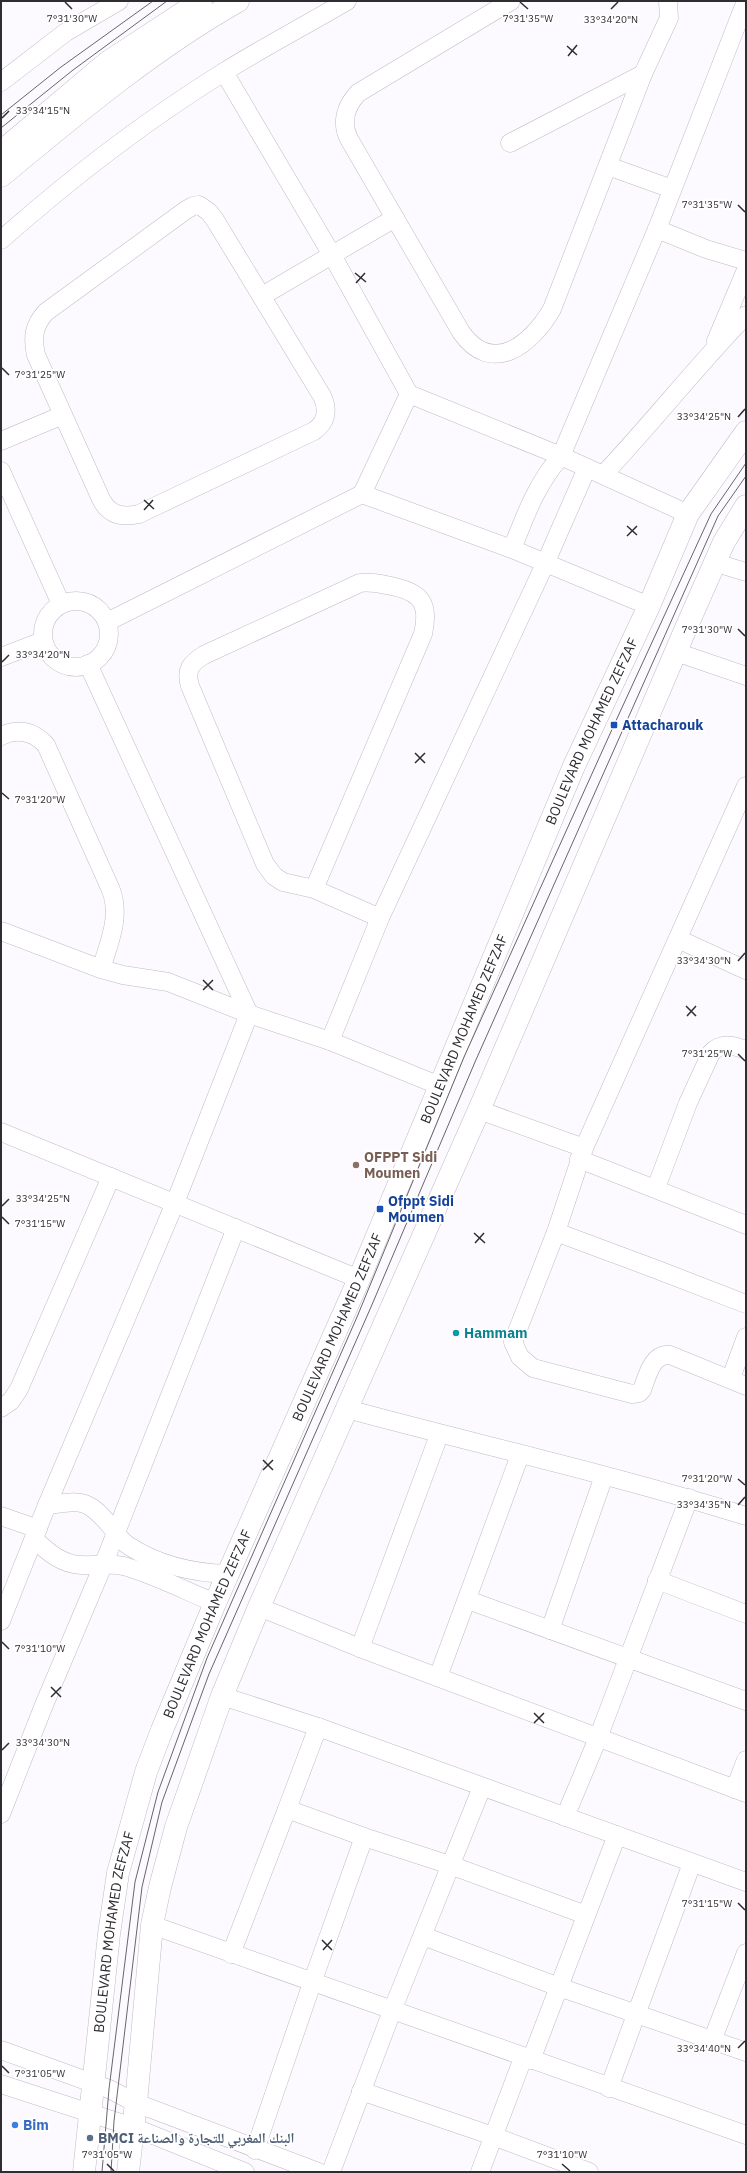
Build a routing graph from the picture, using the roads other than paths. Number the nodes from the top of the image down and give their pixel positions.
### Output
1 (119, 1) edge
2 (201, 1) edge
3 (238, 1) edge
4 (347, 1) edge
5 (511, 1) edge
6 (668, 1) edge
7 (746, 1) edge
8 (224, 72) junction
9 (643, 74) junction
10 (1, 82) edge
11 (510, 143) dead end
12 (1, 152) edge
13 (608, 166) junction
14 (1, 176) edge
15 (672, 189) junction
16 (394, 218) junction
17 (657, 229) junction
18 (1, 240) edge
19 (332, 255) junction
20 (746, 260) edge
21 (746, 270) edge
22 (262, 296) junction
23 (746, 315) edge
24 (712, 350) junction
25 (409, 394) junction
26 (62, 415) junction
27 (746, 432) edge
28 (1, 441) edge
29 (561, 456) junction
30 (1, 471) edge
31 (595, 472) junction
32 (362, 494) junction
33 (746, 506) edge
34 (688, 514) junction
35 (512, 549) junction
36 (716, 563) junction
37 (545, 564) junction
38 (746, 572) edge
39 (61, 604) junction
40 (649, 606) junction
41 (107, 622) junction
42 (43, 641) junction
43 (676, 652) junction
44 (1, 657) edge
45 (88, 664) junction
46 (746, 676) edge
47 (1, 736) edge
48 (746, 786) edge
49 (314, 889) junction
50 (380, 918) junction
51 (1, 931) edge
52 (678, 939) junction
53 (100, 969) junction
54 (746, 970) edge
55 (249, 1014) junction
56 (330, 1041) junction
57 (746, 1050) edge
58 (440, 1086) junction
59 (479, 1110) junction
60 (1, 1132) edge
61 (582, 1153) junction
62 (111, 1177) junction
63 (656, 1188) junction
64 (175, 1203) junction
65 (746, 1225) edge
66 (236, 1228) junction
67 (556, 1232) junction
68 (359, 1279) junction
69 (746, 1304) edge
70 (746, 1337) edge
71 (738, 1382) edge
72 (1, 1408) edge
73 (347, 1409) junction
74 (439, 1435) junction
75 (520, 1454) junction
76 (604, 1476) junction
77 (689, 1498) junction
78 (47, 1504) junction
79 (1, 1516) edge
80 (746, 1516) edge
81 (116, 1533) junction
82 (36, 1534) junction
83 (104, 1563) junction
84 (228, 1574) junction
85 (657, 1580) junction
86 (468, 1600) junction
87 (215, 1603) junction
88 (259, 1607) junction
89 (746, 1614) edge
90 (1, 1621) edge
91 (550, 1630) junction
92 (360, 1648) junction
93 (628, 1657) junction
94 (438, 1677) junction
95 (222, 1696) junction
96 (746, 1701) edge
97 (318, 1727) junction
98 (598, 1738) junction
99 (746, 1760) edge
100 (482, 1787) junction
101 (741, 1791) edge
102 (287, 1809) junction
103 (1, 1814) edge
104 (565, 1817) junction
105 (617, 1835) junction
106 (364, 1837) junction
107 (692, 1863) junction
108 (450, 1865) junction
109 (746, 1882) edge
110 (586, 1915) junction
111 (152, 1925) junction
112 (423, 1936) junction
113 (746, 1953) edge
114 (231, 1954) junction
115 (312, 1983) junction
116 (559, 1987) junction
117 (392, 2011) junction
118 (637, 2014) junction
119 (712, 2041) junction
120 (1, 2050) edge
121 (746, 2052) edge
122 (527, 2059) junction
123 (1, 2084) edge
124 (94, 2084) junction
125 (610, 2088) junction
126 (361, 2091) junction
127 (136, 2103) junction
128 (90, 2115) junction
129 (132, 2127) junction
130 (746, 2135) edge
131 (493, 2136) junction
132 (255, 2150) junction
133 (84, 2172) edge
134 (128, 2172) edge
135 (245, 2172) edge
136 (318, 2172) edge
137 (331, 2172) edge
138 (480, 2172) edge
139 (589, 2172) edge

1 - 10 street
2 - 12 main road
3 - 14 main road
4 - 8 street
5 - 16 street
6 - 9 street
7 - 15 street
8 - 18 street
8 - 19 street
9 - 11 street
9 - 13 street
13 - 15 street
13 - 16 street
15 - 17 street
16 - 19 street
17 - 20 street
17 - 29 street
19 - 22 street
19 - 25 street
21 - 24 street
22 - 26 street
22 - 26 street
23 - 24 street
24 - 31 street
25 - 29 street
25 - 32 street
26 - 28 street
27 - 34 main road, BOULEVARD MOHAMED ZEFZAF
29 - 31 street
29 - 35 street
30 - 39 street
31 - 34 street
31 - 37 street
32 - 35 street
32 - 41 street
33 - 36 main road
34 - 40 main road, BOULEVARD MOHAMED ZEFZAF
35 - 37 street
36 - 38 street
36 - 43 main road
37 - 40 street
37 - 50 street
39 - 41 street
39 - 42 street
40 - 58 main road, BOULEVARD MOHAMED ZEFZAF
41 - 45 street
42 - 44 street
42 - 45 street
43 - 46 street
43 - 59 main road
45 - 55 street
47 - 53 street
48 - 52 street
49 - 49 street
49 - 50 street
50 - 56 street
51 - 53 street
52 - 54 street
52 - 61 street
53 - 55 street
55 - 56 street
55 - 64 street
56 - 58 street
57 - 63 street
58 - 68 main road, BOULEVARD MOHAMED ZEFZAF
59 - 61 street
59 - 73 main road
60 - 62 street
61 - 63 street
61 - 67 street
62 - 64 street
62 - 72 street
63 - 65 street
64 - 66 street
64 - 78 street
66 - 68 street
66 - 81 street
67 - 69 street
67 - 71 street
68 - 84 main road, BOULEVARD MOHAMED ZEFZAF
70 - 71 street
73 - 74 street
73 - 88 main road
74 - 75 street
74 - 92 street
75 - 76 street
75 - 86 street
76 - 77 street
76 - 91 street
77 - 80 street
77 - 85 street
78 - 81 street
78 - 82 street
79 - 82 street
81 - 83 street
81 - 84 street
82 - 83 street
82 - 90 street
83 - 87 street
83 - 103 street
84 - 87 main road, BOULEVARD MOHAMED ZEFZAF
85 - 89 street
85 - 93 street
86 - 91 street
86 - 94 street
87 - 124 main road, BOULEVARD MOHAMED ZEFZAF
88 - 92 street
88 - 95 main road
91 - 93 street
92 - 94 street
93 - 96 street
93 - 98 street
94 - 98 street
95 - 97 street
95 - 111 main road
97 - 100 street
97 - 102 street
98 - 101 street
98 - 104 street
99 - 101 street
100 - 104 street
100 - 108 street
102 - 106 street
102 - 114 street
104 - 105 street
105 - 107 street
105 - 110 street
106 - 108 street
106 - 115 street
107 - 109 street
107 - 118 street
108 - 110 street
108 - 112 street
110 - 116 street
111 - 114 street
111 - 127 main road
112 - 116 street
112 - 117 street
113 - 119 street
114 - 115 street
115 - 117 street
115 - 132 street
116 - 118 street
116 - 122 street
117 - 122 street
117 - 126 street
118 - 119 street
118 - 125 street
119 - 121 street
120 - 124 street
122 - 125 street
122 - 131 street
123 - 128 street
124 - 127 street
124 - 128 main road, BOULEVARD MOHAMED ZEFZAF
125 - 130 street
126 - 131 street
126 - 137 street
127 - 129 main road
127 - 132 street
128 - 129 street
128 - 133 main road, BOULEVARD MOHAMED ZEFZAF
129 - 134 main road
129 - 135 street
131 - 138 street
131 - 139 street
132 - 136 street

